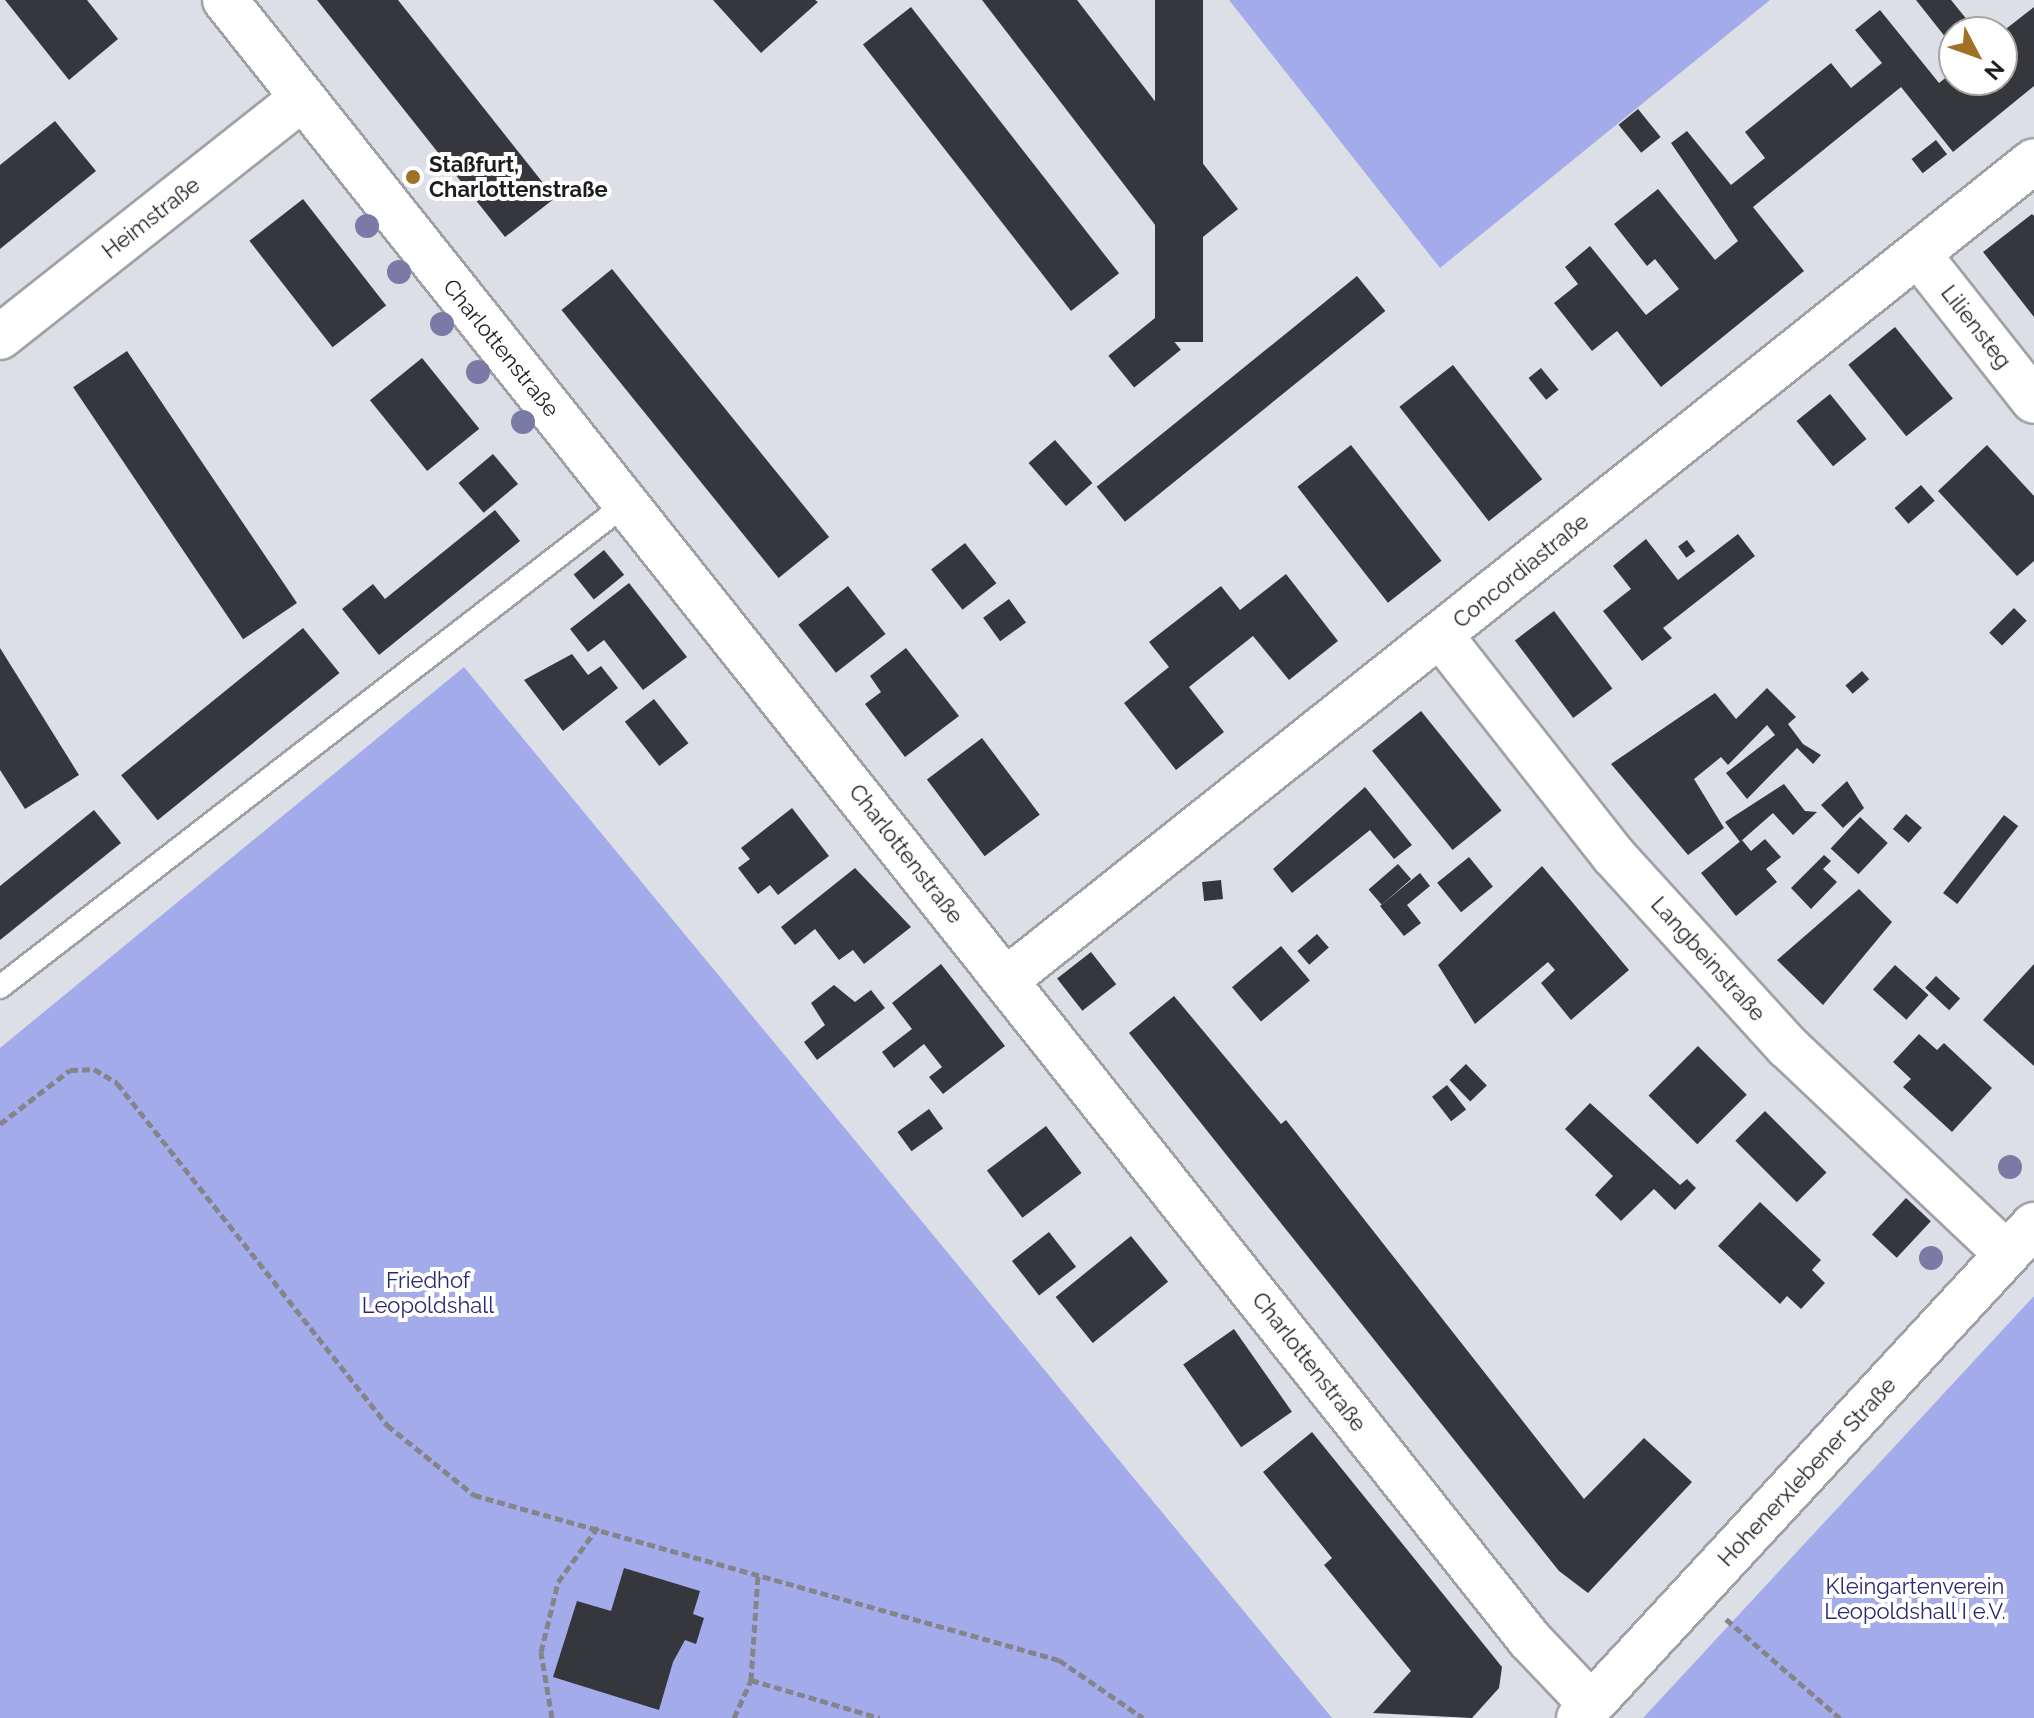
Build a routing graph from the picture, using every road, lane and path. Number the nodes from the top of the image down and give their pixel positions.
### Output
1 (225, 0) edge
2 (301, 99) junction
3 (2034, 161) edge
4 (1918, 254) junction
5 (0, 337) edge
6 (2034, 401) edge
7 (627, 503) junction
8 (1440, 635) junction
9 (1006, 980) junction
10 (0, 987) edge
11 (0, 1124) edge
12 (2021, 1240) edge
13 (598, 1527) junction
14 (758, 1575) junction
15 (1696, 1592) junction
16 (751, 1680) junction
17 (1585, 1711) edge
18 (552, 1718) edge
19 (734, 1718) edge
20 (880, 1718) edge
21 (1143, 1718) edge
22 (1840, 1718) edge

1 - 2 street, Charlottenstraße
2 - 5 street, Heimstraße
2 - 7 street, Charlottenstraße
3 - 4 street, Concordiastraße
4 - 6 street, Liliensteg
4 - 8 street, Concordiastraße
7 - 9 street, Charlottenstraße
7 - 10 lane
8 - 9 street, Concordiastraße
8 - 12 street, Langbeinstraße
9 - 17 street, Charlottenstraße
11 - 13 path
12 - 15 street, Hohenerxlebener Straße
13 - 14 path
13 - 18 path
14 - 16 path
14 - 21 path
15 - 17 street, Hohenerxlebener Straße
15 - 22 path
16 - 19 path
16 - 20 path

